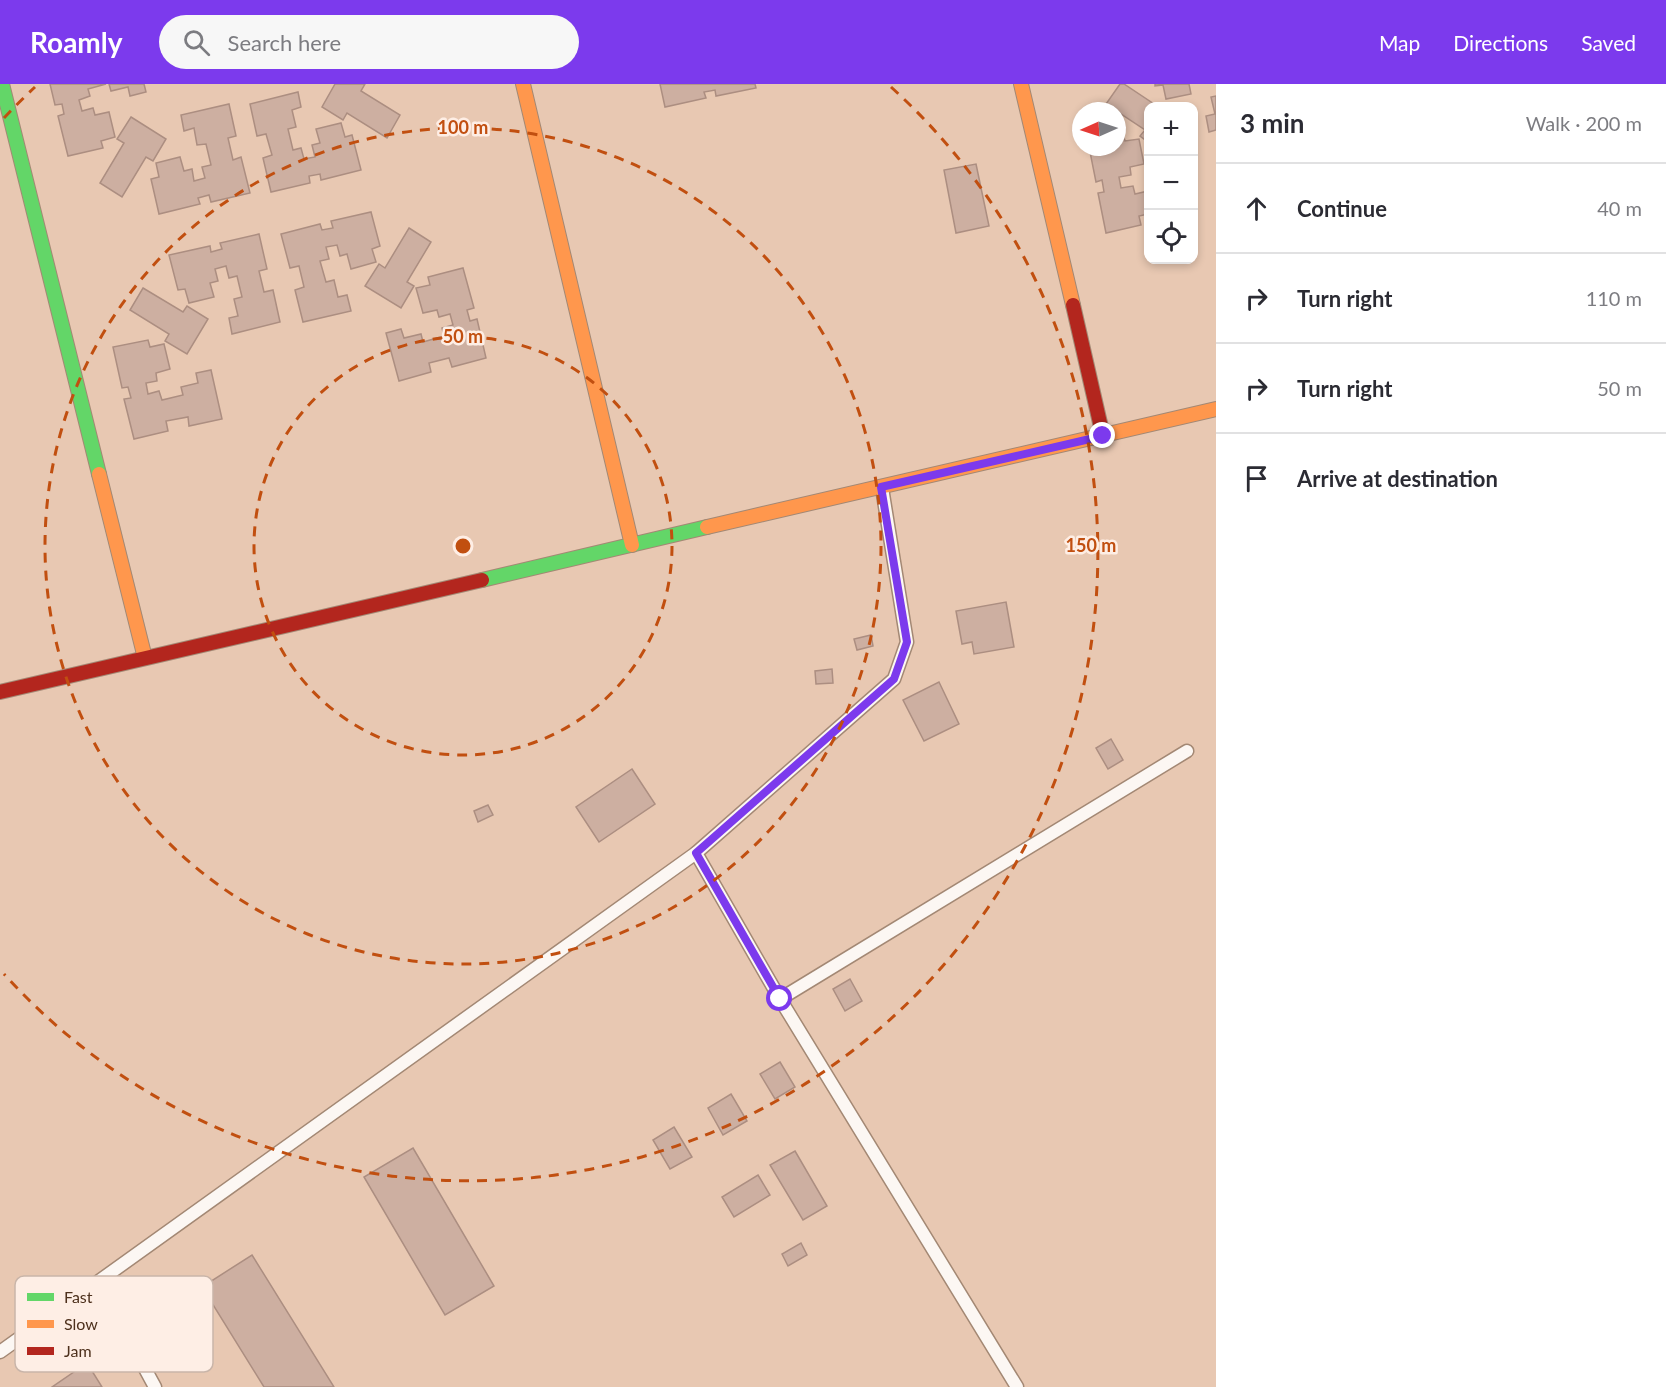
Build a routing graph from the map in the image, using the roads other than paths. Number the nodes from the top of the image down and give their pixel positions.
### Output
1 (2, 84) edge
2 (523, 84) edge
3 (1021, 84) edge
4 (1216, 409) edge
5 (1103, 436) junction
6 (881, 487) junction
7 (632, 545) junction
8 (146, 658) junction
9 (0, 692) edge
10 (1187, 750) dead end
11 (696, 853) junction
12 (780, 999) junction
13 (106, 1276) edge
14 (15, 1341) edge
15 (0, 1352) edge
16 (146, 1372) edge
17 (154, 1387) edge
18 (1017, 1387) edge

1 - 8 street
2 - 7 street
3 - 5 street
4 - 5 street
5 - 6 street
6 - 7 street
6 - 11 lane
7 - 8 street
8 - 9 street
10 - 12 lane
11 - 12 lane
11 - 13 lane
12 - 18 lane
14 - 15 lane
16 - 17 lane

